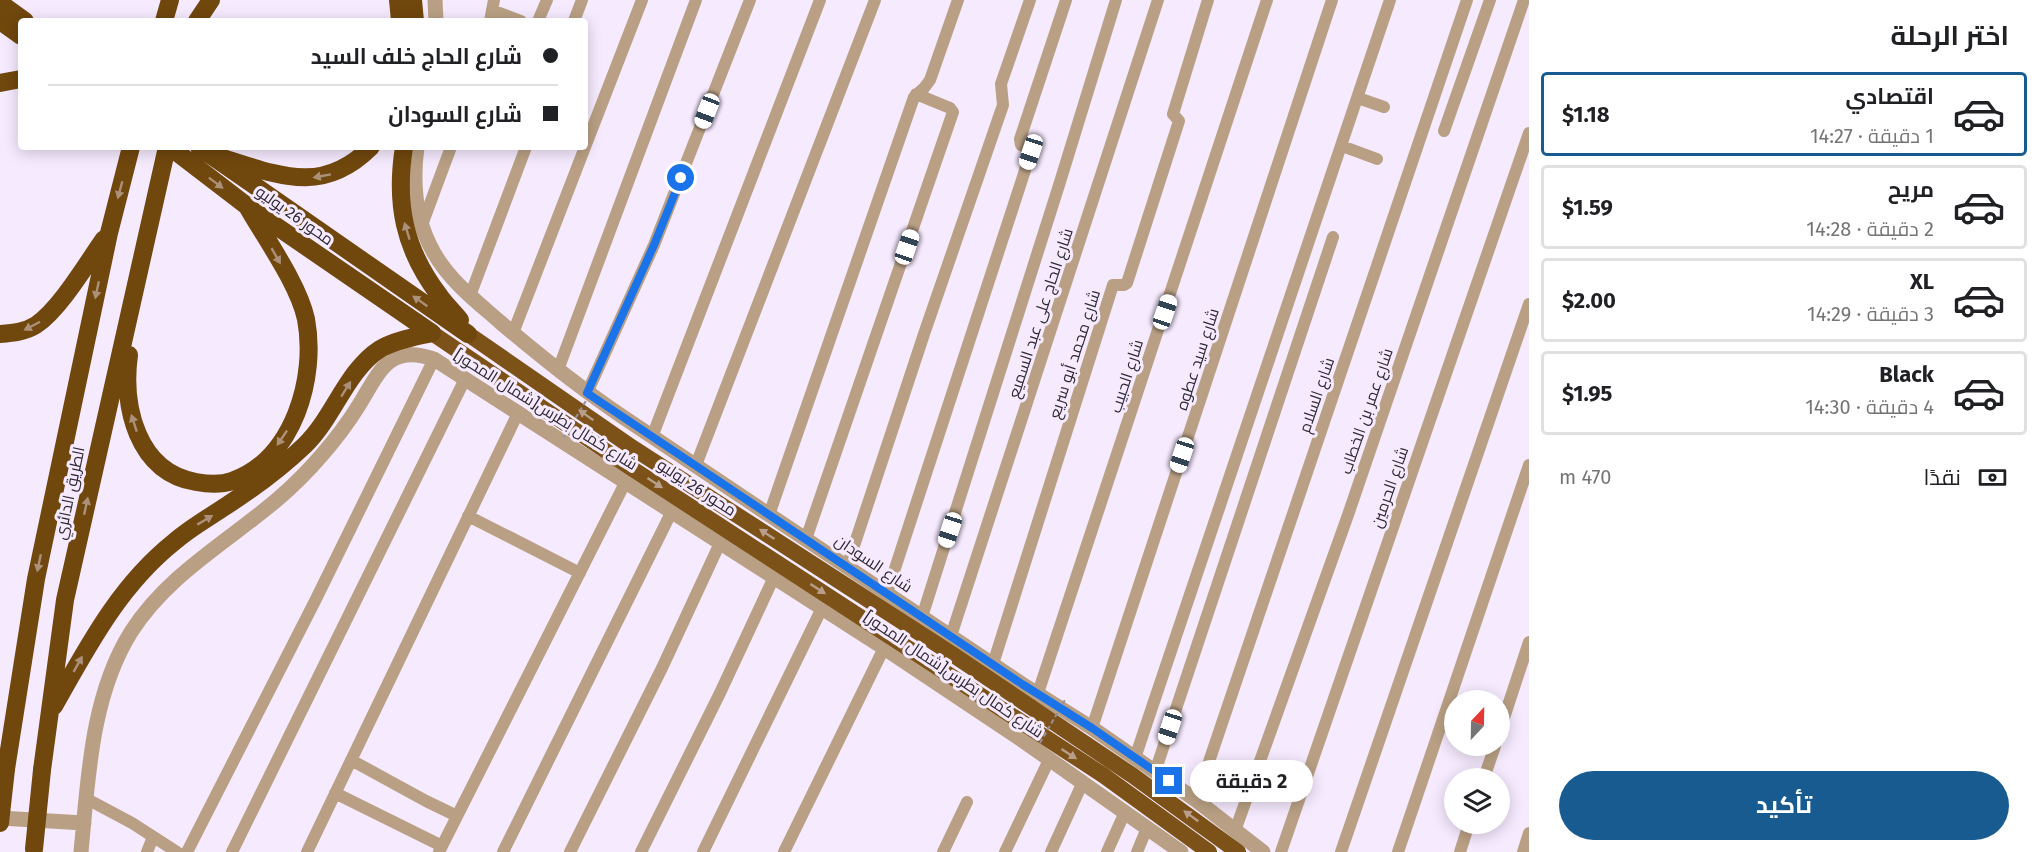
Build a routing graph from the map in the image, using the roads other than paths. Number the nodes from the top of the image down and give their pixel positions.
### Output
1 (203, 0) edge
2 (211, 0) edge
3 (398, 0) edge
4 (413, 0) edge
5 (435, 0) edge
6 (547, 0) edge
7 (582, 0) edge
8 (642, 0) edge
9 (696, 0) edge
10 (750, 0) edge
11 (820, 0) edge
12 (875, 0) edge
13 (958, 0) edge
14 (1030, 0) edge
15 (1066, 0) edge
16 (1116, 0) edge
17 (1158, 0) edge
18 (1208, 0) edge
19 (1267, 0) edge
20 (1332, 0) edge
21 (1390, 0) edge
22 (1467, 0) edge
23 (1490, 0) edge
24 (1524, 0) edge
25 (3, 8) edge
26 (492, 10) edge
27 (20, 18) edge
28 (198, 18) edge
29 (199, 18) edge
30 (400, 18) edge
31 (415, 18) edge
32 (436, 18) edge
33 (513, 18) edge
34 (539, 18) edge
35 (575, 18) edge
36 (18, 31) edge
37 (18, 80) edge
38 (0, 83) edge
39 (916, 94) junction
40 (1358, 98) junction
41 (1384, 107) dead end
42 (1444, 131) dead end
43 (1529, 133) edge
44 (588, 139) edge
45 (1342, 146) junction
46 (130, 150) edge
47 (167, 150) edge
48 (172, 150) edge
49 (203, 150) edge
50 (368, 150) edge
51 (404, 150) edge
52 (417, 150) edge
53 (450, 150) edge
54 (525, 150) edge
55 (584, 150) edge
56 (1377, 159) dead end
57 (246, 206) junction
58 (422, 225) junction
59 (109, 233) junction
60 (1333, 237) dead end
61 (144, 244) junction
62 (470, 296) junction
63 (1529, 304) edge
64 (432, 333) junction
65 (513, 333) junction
66 (0, 334) edge
67 (468, 334) junction
68 (434, 359) junction
69 (558, 370) junction
70 (465, 380) junction
71 (591, 389) junction
72 (518, 413) junction
73 (652, 437) junction
74 (696, 465) junction
75 (1529, 465) edge
76 (626, 481) junction
77 (672, 511) junction
78 (770, 515) junction
79 (468, 516) junction
80 (806, 539) junction
81 (720, 543) junction
82 (847, 567) junction
83 (580, 573) junction
84 (774, 577) junction
85 (886, 593) junction
86 (822, 608) junction
87 (922, 617) junction
88 (951, 636) junction
89 (1529, 642) edge
90 (884, 648) junction
91 (993, 664) junction
92 (1038, 693) junction
93 (1510, 700) edge
94 (49, 716) junction
95 (1092, 728) junction
96 (1135, 758) junction
97 (351, 760) junction
98 (1049, 760) junction
99 (1155, 772) junction
100 (1083, 782) junction
101 (335, 793) junction
102 (87, 799) junction
103 (1196, 800) junction
104 (967, 802) dead end
105 (1125, 812) junction
106 (457, 816) junction
107 (0, 818) edge
108 (0, 823) edge
109 (84, 823) junction
110 (1147, 828) junction
111 (1235, 831) junction
112 (1529, 833) edge
113 (1466, 834) edge
114 (153, 837) junction
115 (441, 849) edge
116 (34, 850) edge
117 (81, 852) edge
118 (147, 852) edge
119 (177, 852) edge
120 (187, 852) edge
121 (232, 852) edge
122 (307, 852) edge
123 (503, 852) edge
124 (570, 852) edge
125 (641, 852) edge
126 (703, 852) edge
127 (784, 852) edge
128 (942, 852) edge
129 (1005, 852) edge
130 (1051, 852) edge
131 (1107, 852) edge
132 (1137, 852) edge
133 (1180, 852) edge
134 (1209, 852) edge
135 (1238, 852) edge
136 (1263, 852) edge
137 (1281, 852) edge
138 (1341, 852) edge
139 (1398, 852) edge
140 (1460, 852) edge
141 (1523, 852) edge

1 - 28 highway
2 - 29 highway
3 - 30 highway
4 - 31 highway
5 - 32 street
6 - 34 street
7 - 35 street
8 - 44 street
9 - 69 street
10 - 71 street
11 - 73 street
12 - 74 street
13 - 39 street
14 - 82 street
15 - 85 street
16 - 87 street
17 - 88 street, شارع الحاج على عبد السميع
18 - 91 street, شارع محمد أبو سريع
19 - 92 street, شارع الحبيب
20 - 95 street, شارع سيد عطوه
21 - 40 street
22 - 103 street, شارع السلام
23 - 42 street
24 - 111 street, شارع عمر بن الخطاب
25 - 27 highway
25 - 36 highway
26 - 33 street
37 - 38 highway
39 - 78 street
39 - 80 street
40 - 41 street
40 - 45 street
43 - 137 street, شارع الحرمين
45 - 56 street
45 - 96 street
46 -> 59 highway, الطريق الدائري
47 - 61 highway, الطريق الدائري
48 -> 57 highway, محور 26 يوليو
50 -> 49 highway
67 -> 49 highway, محور 26 يوليو
67 -> 51 highway
52 - 58 street, شارع السودان
53 - 58 street
54 - 62 street
55 - 65 street
57 -> 61 highway
57 - 64 highway, محور 26 يوليو
58 - 62 street, شارع السودان
59 -> 66 highway
59 -> 108 highway, الطريق الدائري, bridge
60 - 99 street
94 -> 61 highway, الطريق الدائري
62 - 65 street, شارع السودان
63 - 138 street
94 -> 64 highway
64 -> 134 highway, محور 26 يوليو
65 - 69 street, شارع السودان
135 -> 67 highway, محور 26 يوليو
68 - 70 street, شارع كمال بطرس[شمال المحور]
68 - 102 street, شارع كمال بطرس[شمال المحور]
68 - 120 street
69 - 71 street, شارع السودان
70 - 72 street, شارع كمال بطرس[شمال المحور]
70 - 121 street
71 - 73 street, شارع السودان
72 - 76 street, شارع كمال بطرس[شمال المحور]
72 - 79 street
73 - 74 street, شارع السودان
74 - 78 street, شارع السودان
75 - 139 street
76 - 77 street, شارع كمال بطرس[شمال المحور]
76 - 83 street
77 - 81 street, شارع كمال بطرس[شمال المحور]
77 - 123 street
78 - 80 street, شارع السودان
79 - 83 street
79 - 97 street
80 - 82 street, شارع السودان
81 - 84 street, شارع كمال بطرس[شمال المحور]
81 - 124 street
82 - 85 street, شارع السودان
83 - 106 street
84 - 86 street, شارع كمال بطرس[شمال المحور]
84 - 125 street
85 - 87 street, شارع السودان
86 - 90 street, شارع كمال بطرس[شمال المحور]
86 - 126 street
87 - 88 street, شارع السودان
88 - 91 street, شارع السودان
89 - 93 street
90 - 98 street, شارع كمال بطرس[شمال المحور]
90 - 127 street
91 - 92 street, شارع السودان
92 - 95 street, شارع السودان
94 - 116 highway, الطريق الدائري, bridge
95 - 96 street, شارع السودان
96 - 99 street, شارع السودان
97 - 101 street
97 - 106 street
98 - 100 street, شارع كمال بطرس[شمال المحور]
98 - 129 street
99 - 103 street, شارع السودان
100 - 105 street, شارع كمال بطرس[شمال المحور]
100 - 130 street
101 - 115 street
101 - 122 street
102 - 109 street, شارع كمال بطرس[شمال المحور]
102 - 114 street
103 - 111 street, شارع السودان
104 - 128 street
105 - 110 street, شارع كمال بطرس[شمال المحور]
105 - 131 street
106 - 115 street
107 - 109 street
109 - 117 street, شارع كمال بطرس[شمال المحور]
110 - 132 street
110 - 133 street, شارع كمال بطرس[شمال المحور]
111 - 136 street, شارع السودان
112 - 141 street
113 - 140 street
114 - 118 street
114 - 119 street

